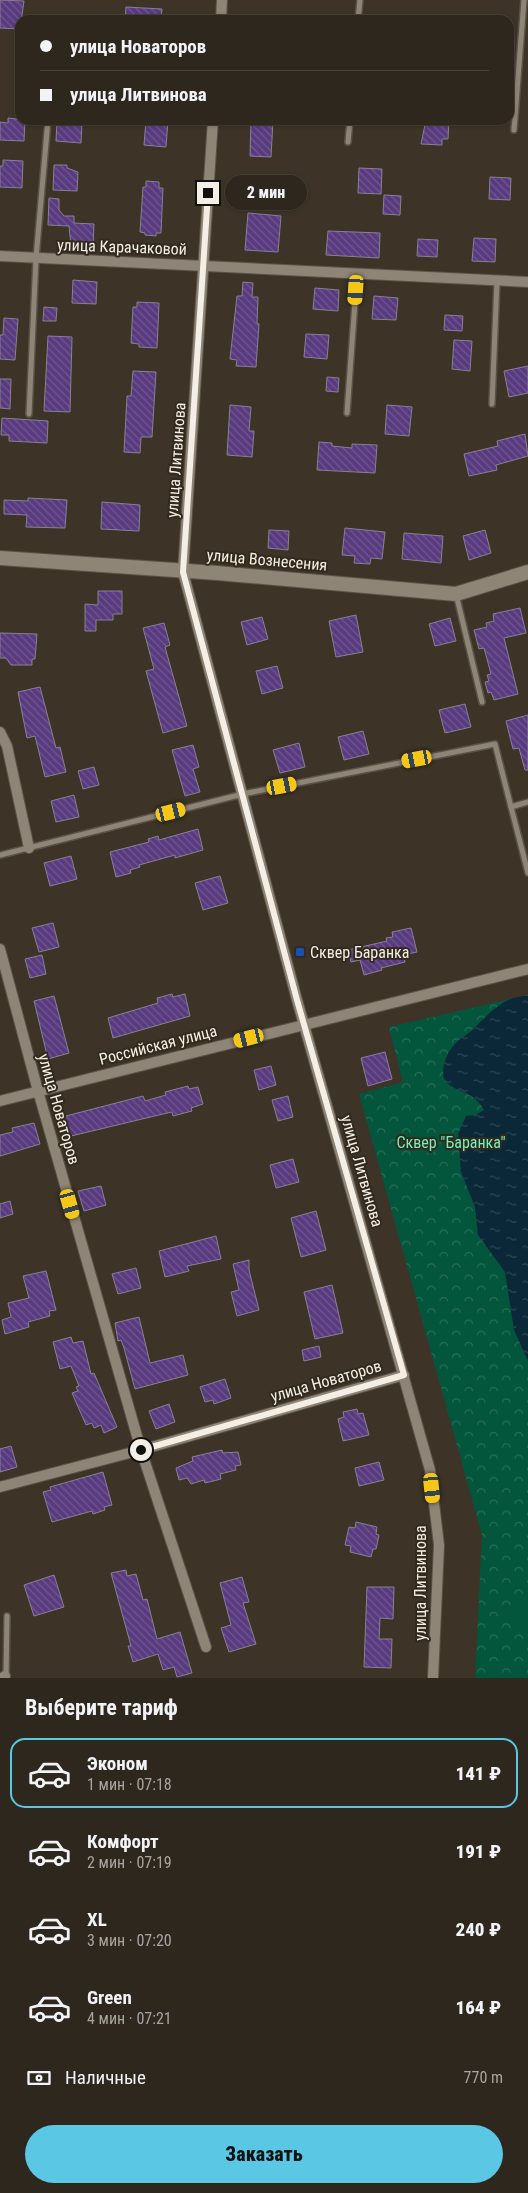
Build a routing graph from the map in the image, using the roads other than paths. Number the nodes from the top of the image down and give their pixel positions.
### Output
1 (222, 0) edge
2 (360, 0) edge
3 (524, 0) edge
4 (221, 15) edge
5 (358, 15) edge
6 (48, 125) edge
7 (214, 125) edge
8 (350, 125) edge
9 (514, 130) dead end
10 (348, 142) dead end
11 (0, 256) edge
12 (36, 258) junction
13 (203, 265) junction
14 (357, 273) junction
15 (497, 280) junction
16 (528, 282) edge
17 (492, 404) dead end
18 (347, 413) dead end
19 (29, 414) dead end
20 (0, 558) edge
21 (183, 572) junction
22 (528, 572) edge
23 (456, 594) junction
24 (482, 702) dead end
25 (0, 732) edge
26 (243, 794) junction
27 (528, 802) edge
28 (511, 807) junction
29 (29, 848) junction
30 (0, 855) edge
31 (528, 873) edge
32 (0, 949) edge
33 (528, 969) edge
34 (304, 1025) junction
35 (38, 1091) junction
36 (0, 1101) edge
37 (404, 1375) junction
38 (141, 1450) junction
39 (0, 1487) edge
40 (7, 1616) dead end
41 (206, 1647) dead end
42 (4, 1677) edge
43 (433, 1678) edge

1 - 4 street
2 - 5 lane
3 - 9 lane
6 - 12 lane, улица Карачаковой
7 - 13 street, улица Литвинова
8 - 10 lane
11 - 12 street, улица Карачаковой
12 - 13 street, улица Карачаковой
12 - 19 lane, улица Карачаковой
13 - 14 street, улица Карачаковой
13 - 21 street, улица Литвинова
14 - 15 street, улица Карачаковой
14 - 18 lane
15 - 16 street, улица Карачаковой
15 - 17 lane
20 - 21 street, улица Вознесения
21 - 23 street, улица Вознесения
21 - 26 street, улица Литвинова
22 - 23 street, улица Вознесения
23 - 24 lane
25 - 29 street
26 - 28 lane
26 - 29 lane
26 - 34 street, улица Литвинова
27 - 28 lane
28 - 31 lane
29 - 30 lane
32 - 35 street, улица Новаторов
33 - 34 street, Российская улица
34 - 35 street, Российская улица
34 - 37 street, улица Литвинова
35 - 36 street, Российская улица
35 - 38 street, улица Новаторов
37 - 38 street, улица Новаторов
37 - 43 street, улица Литвинова
38 - 39 street, улица Новаторов
38 - 41 street, улица Новаторов
40 - 42 lane

